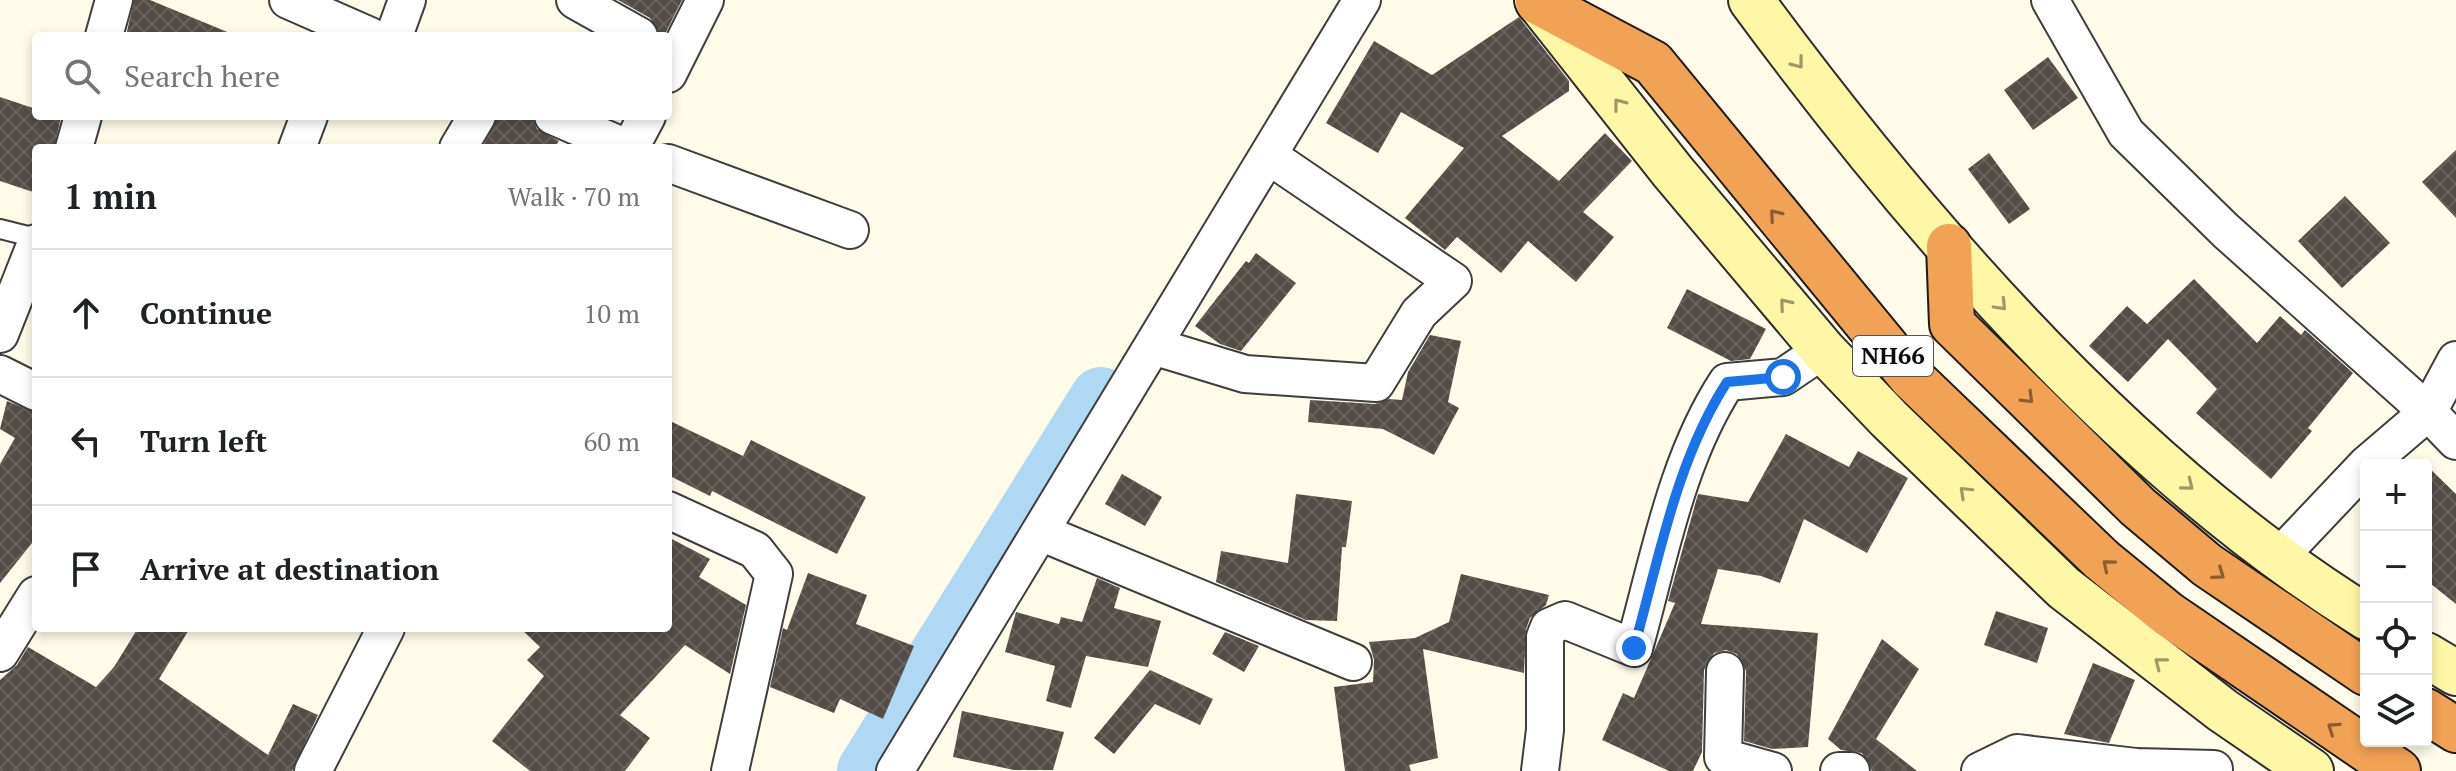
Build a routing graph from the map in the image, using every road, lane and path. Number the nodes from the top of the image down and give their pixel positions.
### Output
1 (114, 0) edge
2 (288, 0) edge
3 (407, 0) edge
4 (575, 0) edge
5 (705, 0) edge
6 (1362, 0) edge
7 (1751, 0) edge
8 (2050, 0) edge
9 (1538, 1) edge
10 (105, 32) edge
11 (351, 32) edge
12 (395, 32) edge
13 (632, 32) edge
14 (672, 59) edge
15 (82, 120) edge
16 (308, 120) edge
17 (475, 120) edge
18 (562, 120) edge
19 (645, 120) edge
20 (75, 144) edge
21 (298, 144) edge
22 (460, 144) edge
23 (620, 144) edge
24 (631, 144) edge
25 (1269, 156) junction
26 (672, 164) edge
27 (0, 229) edge
28 (850, 230) dead end
29 (32, 239) edge
30 (1949, 246) junction
31 (32, 250) edge
32 (0, 334) edge
33 (1153, 346) junction
34 (1823, 350) junction
35 (2456, 360) edge
36 (0, 374) edge
37 (32, 390) edge
38 (2428, 412) junction
39 (2456, 441) edge
40 (672, 512) edge
41 (1040, 532) junction
42 (2279, 557) junction
43 (32, 601) edge
44 (2360, 613) edge
45 (384, 632) edge
46 (0, 653) edge
47 (2432, 659) edge
48 (1353, 662) dead end
49 (2360, 669) edge
50 (1725, 671) dead end
51 (2456, 673) edge
52 (2222, 710) junction
53 (2432, 715) edge
54 (2456, 730) edge
55 (2214, 770) edge
56 (313, 771) edge
57 (730, 771) edge
58 (895, 771) edge
59 (1540, 771) edge
60 (1773, 771) edge
61 (1839, 771) edge
62 (1851, 771) edge
63 (1980, 771) edge
64 (2311, 771) edge
65 (2398, 771) edge

1 - 10 street
2 - 11 street
3 - 12 street
4 - 13 street
5 - 14 street
6 - 25 street
7 -> 30 street
8 - 38 street
34 -> 9 street
65 -> 9 highway, NH66
15 - 20 street
16 - 21 street
17 - 22 street
18 - 23 street
19 - 24 street
25 - 33 street
25 - 33 street
26 - 28 street
27 - 29 lane
30 -> 42 street
30 -> 49 highway, NH66
31 - 32 street
33 - 41 street
52 -> 34 street
34 - 59 street
35 - 38 street
36 - 37 street
38 - 39 street
38 - 42 street
40 - 57 street
41 - 48 street
41 - 58 street
42 - 44 street
43 - 46 street
45 - 56 street
47 - 51 street
50 - 60 street
52 - 55 street
52 - 64 street
53 - 54 highway
55 - 63 street
61 - 62 street

